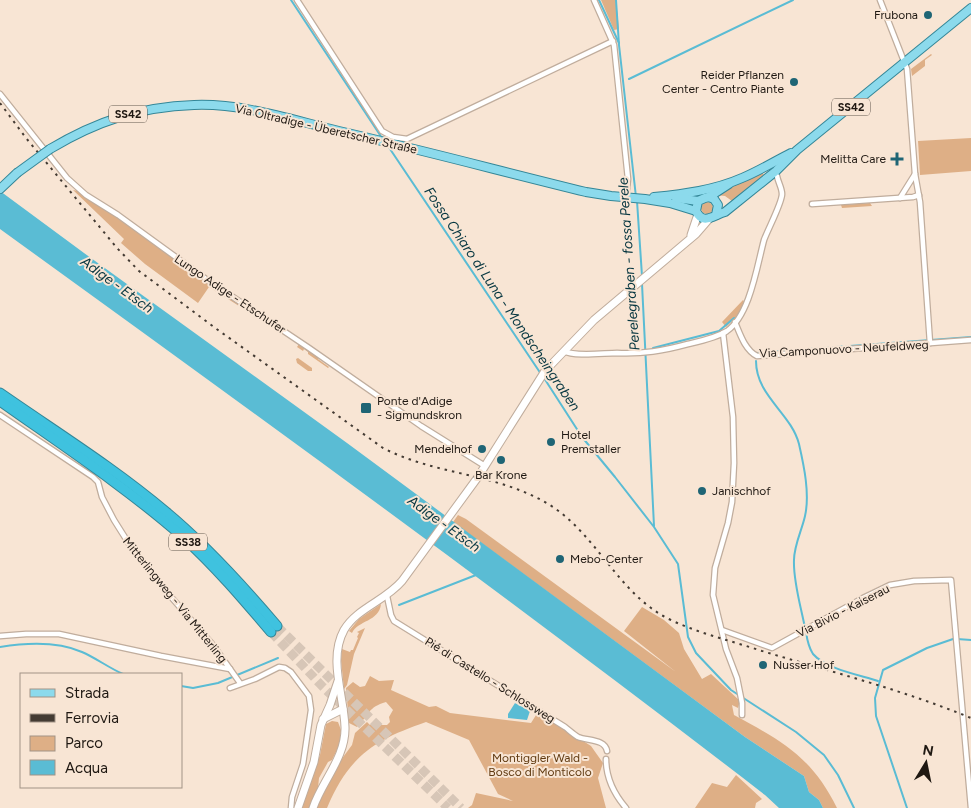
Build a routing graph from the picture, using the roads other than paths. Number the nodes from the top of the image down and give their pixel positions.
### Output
1 (297, 0) edge
2 (594, 0) edge
3 (880, 0) edge
4 (971, 8) edge
5 (613, 41) junction
6 (905, 63) junction
7 (0, 94) edge
8 (796, 150) junction
9 (915, 174) junction
10 (777, 176) dead end
11 (729, 184) junction
12 (0, 188) edge
13 (919, 195) junction
14 (629, 198) junction
15 (646, 198) junction
16 (709, 198) junction
17 (900, 198) junction
18 (698, 201) junction
19 (812, 204) dead end
20 (697, 212) junction
21 (713, 217) junction
22 (689, 240) junction
23 (735, 322) junction
24 (723, 333) junction
25 (971, 340) edge
26 (930, 341) junction
27 (564, 351) junction
28 (0, 393) edge
29 (0, 400) edge
30 (0, 406) edge
31 (24, 410) junction
32 (0, 415) edge
33 (94, 450) dead end
34 (92, 465) junction
35 (485, 466) junction
36 (141, 484) dead end
37 (190, 534) junction
38 (387, 596) junction
39 (722, 630) junction
40 (0, 636) edge
41 (232, 671) junction
42 (339, 678) junction
43 (239, 681) junction
44 (230, 688) dead end
45 (330, 705) junction
46 (343, 706) junction
47 (332, 714) junction
48 (742, 715) dead end
49 (323, 720) junction
50 (344, 720) junction
51 (607, 751) dead end
52 (606, 759) dead end
53 (291, 808) edge
54 (298, 808) edge
55 (313, 808) edge
56 (626, 808) edge
57 (971, 808) edge

1 - 5 street
2 - 5 street
3 - 6 street
4 - 6 main road, SS42
5 - 14 street
6 - 8 main road, SS42
6 - 9 street
7 - 35 street, Lungo Adige - Etschufer
8 - 11 main road, SS42
8 - 21 main road, SS42
9 - 13 street
9 - 17 street
10 - 23 street
11 - 15 main road, SS42
11 - 16 main road, SS42
12 - 14 main road, Via Oltradige - Überetscher Straße / SS42, bridge
13 - 17 street
13 - 26 street
14 - 15 main road, SS42
15 - 18 main road, SS42
15 - 20 main road, SS42
16 - 18 main road, SS42
16 - 21 main road
17 - 19 street
18 - 20 main road
20 - 21 main road, SS42
20 - 22 main road
21 - 22 main road
22 - 27 main road
23 - 24 street
23 - 26 street, Via Camponuovo - Neufeldweg
24 - 27 street
24 - 39 street
25 - 26 street, Via Camponuovo - Neufeldweg
27 - 35 main road
28 - 31 highway, SS38
29 - 34 highway, SS38
30 - 34 highway
31 - 33 highway
31 - 37 highway, SS38
32 - 41 street, Mitterlingweg - Via Mitterling
34 - 37 highway, SS38
35 - 38 main road
36 - 37 highway
38 - 42 main road
38 - 51 street, Pié di Castello - Schlossweg
39 - 48 street
39 - 57 street, Via Bivio - Kaiserau
40 - 41 street, Mitterlingweg - Via Mitterling
41 - 43 street, Mitterlingweg - Via Mitterling
42 - 45 main road
42 - 46 main road
43 - 44 street
43 - 53 street
45 - 46 main road
45 - 49 main road
46 - 47 main road
46 - 50 main road
47 - 49 main road
47 - 50 main road
49 - 54 main road
50 - 55 main road
52 - 56 street

